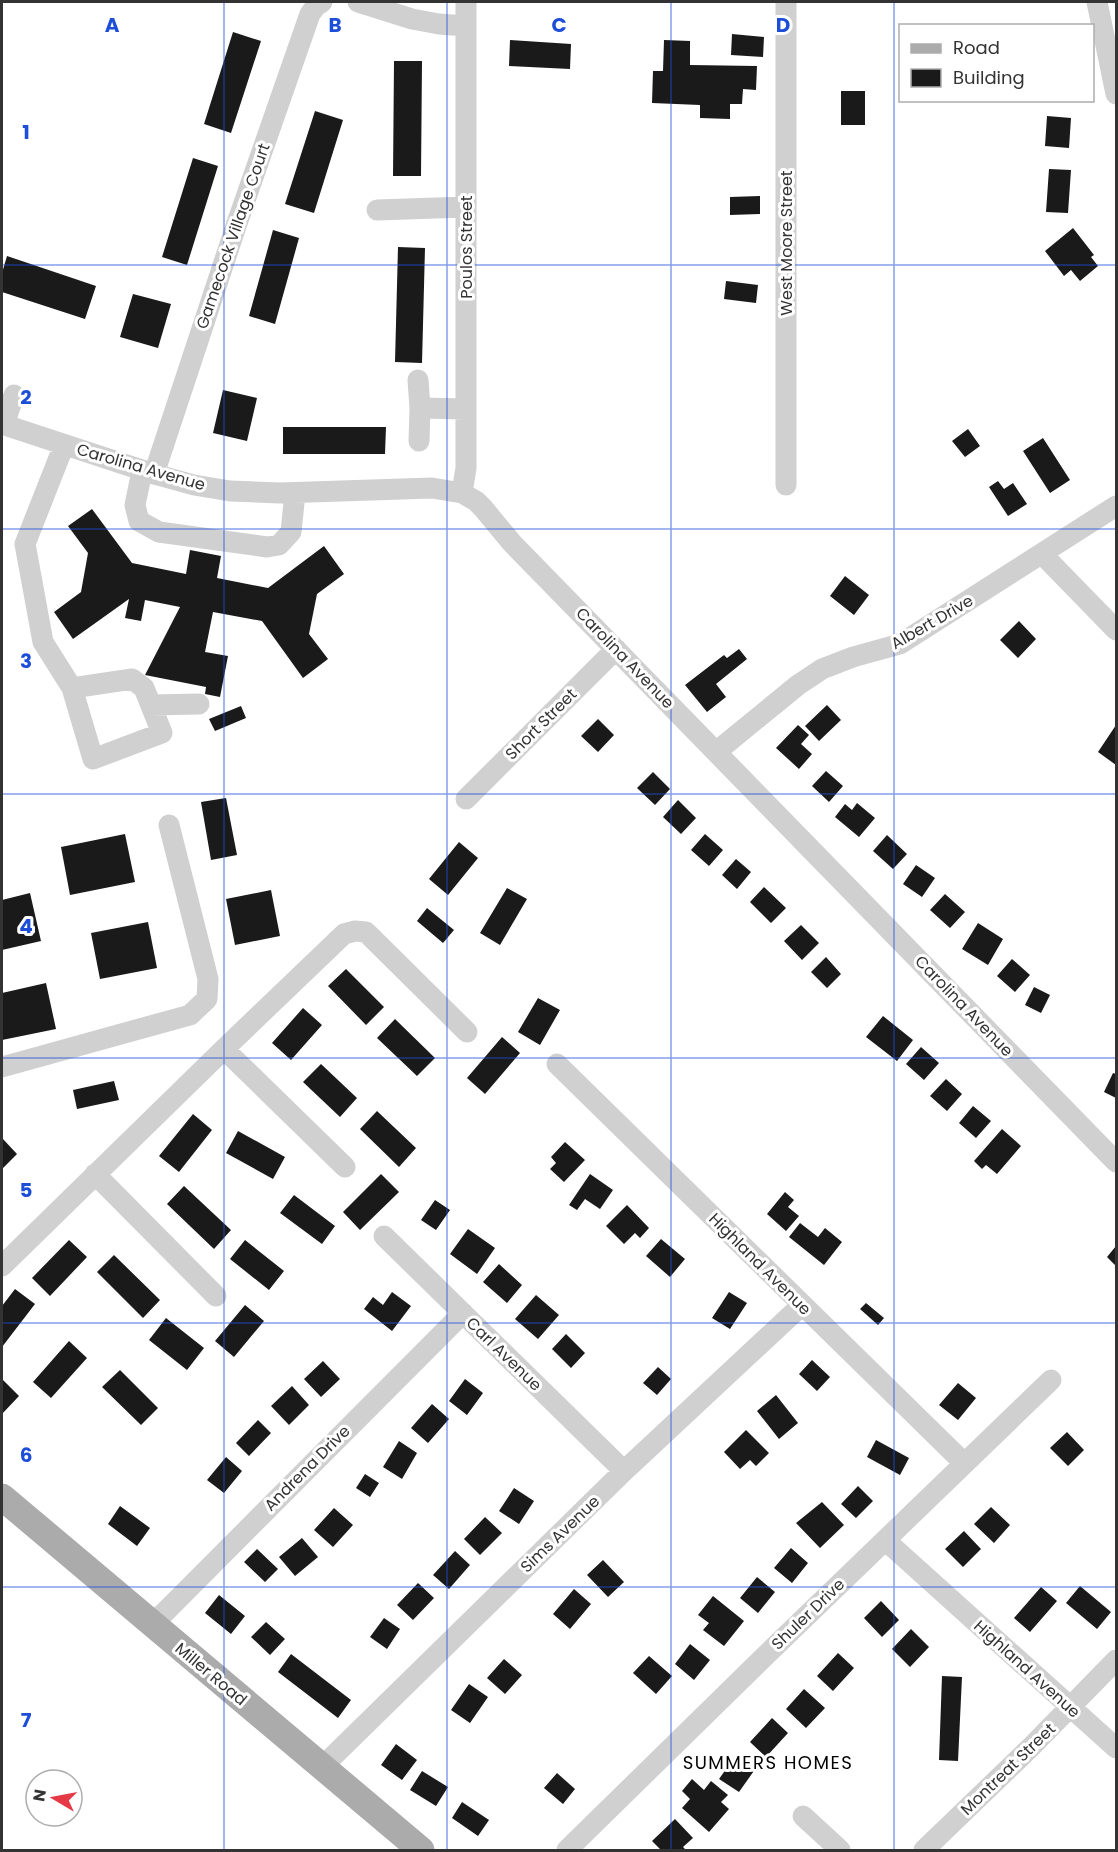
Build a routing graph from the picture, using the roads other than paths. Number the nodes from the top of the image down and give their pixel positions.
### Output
1 (322, 2) edge
2 (358, 2) edge
3 (466, 2) edge
4 (786, 2) edge
5 (1097, 2) edge
6 (466, 26) junction
7 (1116, 94) edge
8 (466, 207) junction
9 (377, 210) dead end
10 (418, 380) dead end
11 (14, 395) dead end
12 (420, 408) junction
13 (466, 409) junction
14 (3, 424) edge
15 (419, 441) dead end
16 (64, 445) junction
17 (148, 472) junction
18 (786, 485) dead end
19 (295, 493) junction
20 (462, 493) junction
21 (1116, 506) edge
22 (1042, 554) junction
23 (1116, 630) edge
24 (616, 649) junction
25 (72, 688) junction
26 (199, 704) dead end
27 (151, 705) junction
28 (716, 752) junction
29 (466, 799) dead end
30 (169, 825) dead end
31 (467, 1032) dead end
32 (224, 1049) junction
33 (557, 1064) dead end
34 (2, 1067) edge
35 (1116, 1162) edge
36 (345, 1167) dead end
37 (95, 1174) junction
38 (384, 1236) dead end
39 (2, 1266) edge
40 (216, 1296) dead end
41 (802, 1305) junction
42 (463, 1313) junction
43 (1051, 1380) dead end
44 (964, 1464) junction
45 (624, 1472) junction
46 (2, 1497) edge
47 (885, 1540) junction
48 (151, 1623) junction
49 (1116, 1660) edge
50 (1071, 1708) junction
51 (1116, 1748) edge
52 (321, 1768) junction
53 (803, 1816) dead end
54 (421, 1850) edge
55 (567, 1851) edge
56 (840, 1851) edge
57 (924, 1851) edge

1 - 17 street, Gamecock Village Court
2 - 6 street
3 - 6 street, Poulos Street
4 - 18 street, West Moore Street
5 - 7 street
6 - 8 street, Poulos Street
8 - 9 street
8 - 13 street, Poulos Street
10 - 12 street
11 - 14 street
12 - 13 street
12 - 15 street
13 - 20 street, Poulos Street
14 - 16 street, Carolina Avenue
16 - 17 street, Carolina Avenue
16 - 25 street
17 - 19 street, Carolina Avenue
17 - 19 street, Gamecock Village Court
19 - 20 street, Carolina Avenue
20 - 24 street, Carolina Avenue
21 - 22 street, Albert Drive
22 - 23 street
22 - 28 street, Albert Drive
24 - 28 street, Carolina Avenue
24 - 29 street, Short Street
25 - 27 street
25 - 27 street
26 - 27 street
28 - 35 street, Carolina Avenue
30 - 34 street
31 - 32 street
32 - 36 street
32 - 37 street
33 - 41 street, Highland Avenue
37 - 39 street
37 - 40 street
38 - 42 street, Carl Avenue
41 - 44 street, Highland Avenue
41 - 45 street, Sims Avenue
42 - 45 street, Carl Avenue
42 - 48 street, Andrena Drive
43 - 44 street, Shuler Drive
44 - 47 street, Shuler Drive
45 - 52 street, Sims Avenue
46 - 48 main road, Miller Road
47 - 50 street, Highland Avenue
47 - 55 street, Shuler Drive
48 - 52 main road, Miller Road
49 - 50 street, Montreat Street
50 - 51 street, Highland Avenue
50 - 57 street, Montreat Street
52 - 54 main road, Miller Road
53 - 56 street

